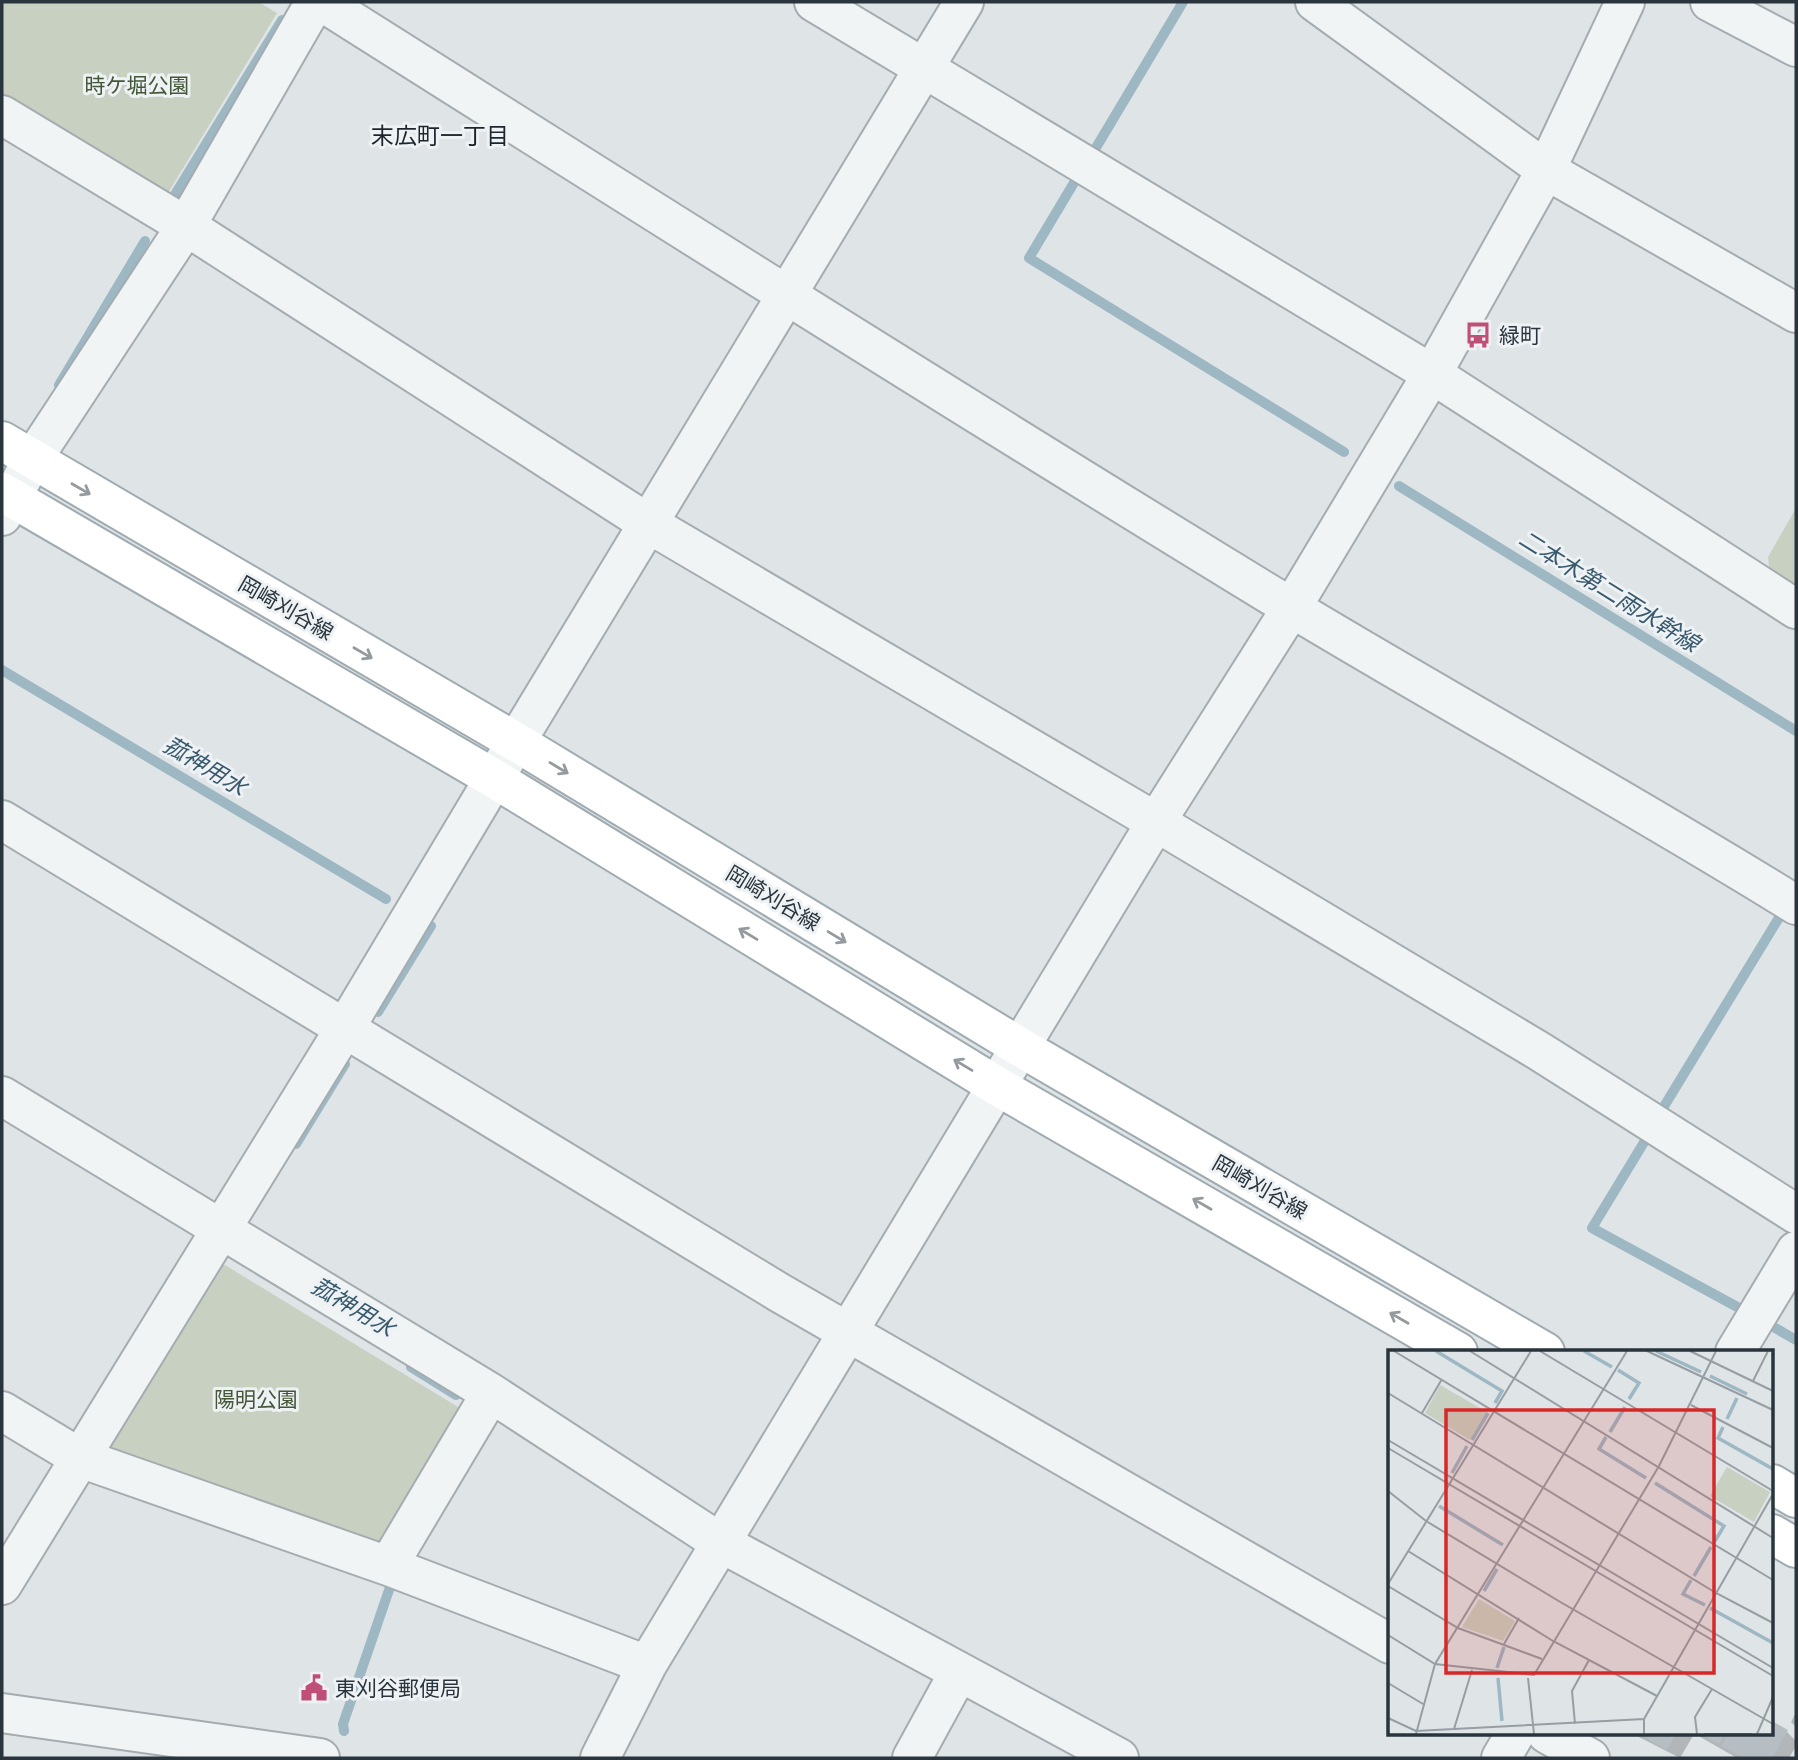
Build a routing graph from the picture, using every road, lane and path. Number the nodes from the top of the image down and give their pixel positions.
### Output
1 (315, 2) edge
2 (322, 2) edge
3 (814, 2) edge
4 (964, 2) edge
5 (1315, 2) edge
6 (1625, 2) edge
7 (1710, 2) edge
8 (1796, 47) edge
9 (924, 70) junction
10 (2, 115) edge
11 (1546, 170) junction
12 (186, 226) junction
13 (787, 296) junction
14 (1796, 313) edge
15 (1432, 374) junction
16 (17, 451) edge
17 (5, 502) edge
18 (649, 524) junction
19 (1292, 607) junction
20 (1796, 609) edge
21 (516, 742) junction
22 (495, 779) junction
23 (2, 820) edge
24 (1156, 822) junction
25 (1796, 905) edge
26 (345, 1028) junction
27 (1020, 1048) junction
28 (997, 1086) junction
29 (2, 1096) edge
30 (1796, 1214) edge
31 (220, 1228) junction
32 (1796, 1251) edge
33 (849, 1333) junction
34 (1455, 1350) edge
35 (1542, 1350) edge
36 (1736, 1350) edge
37 (491, 1393) junction
38 (2, 1411) edge
39 (80, 1458) junction
40 (1773, 1485) edge
41 (1796, 1498) edge
42 (1773, 1535) edge
43 (721, 1543) junction
44 (1796, 1548) edge
45 (388, 1566) junction
46 (2, 1585) edge
47 (1388, 1643) edge
48 (647, 1665) junction
49 (959, 1672) junction
50 (2, 1713) edge
51 (1514, 1736) edge
52 (1551, 1736) edge
53 (170, 1748) edge
54 (320, 1758) edge
55 (600, 1758) edge
56 (912, 1758) edge
57 (1119, 1758) edge
58 (1501, 1758) edge
59 (1590, 1758) edge

1 - 12 street
2 - 13 street
3 - 9 street
4 - 9 street
5 - 11 street
6 - 11 street
7 - 8 street
9 - 13 street
9 - 15 street
10 - 12 street
11 - 14 street
11 - 15 street
12 - 16 street
12 - 18 street
13 - 18 street
13 - 19 street
15 - 19 street
15 - 20 street
16 - 17 street
16 -> 21 main road, 岡崎刈谷線
17 - 22 main road, 岡崎刈谷線
18 - 21 street
18 - 24 street
19 - 24 street
19 - 25 street
21 - 22 street
21 -> 27 main road, 岡崎刈谷線
22 - 26 street
28 -> 22 main road, 岡崎刈谷線
23 - 26 street
24 - 27 street
24 - 30 street
26 - 31 street
26 - 33 street
27 - 28 street
27 - 35 main road, 岡崎刈谷線
28 - 33 street
34 -> 28 main road, 岡崎刈谷線
29 - 31 street
31 - 37 street
31 - 39 street
32 - 36 street
33 - 43 street
33 - 47 street
37 - 43 street
37 - 45 street
38 - 39 street
39 - 45 street
39 - 46 street
40 - 41 main road
42 - 44 main road
43 - 48 street
43 - 49 street
45 - 48 street
48 - 55 street
49 - 56 street
49 - 57 street
50 - 53 street
51 - 58 street
52 - 59 street
53 - 54 street

